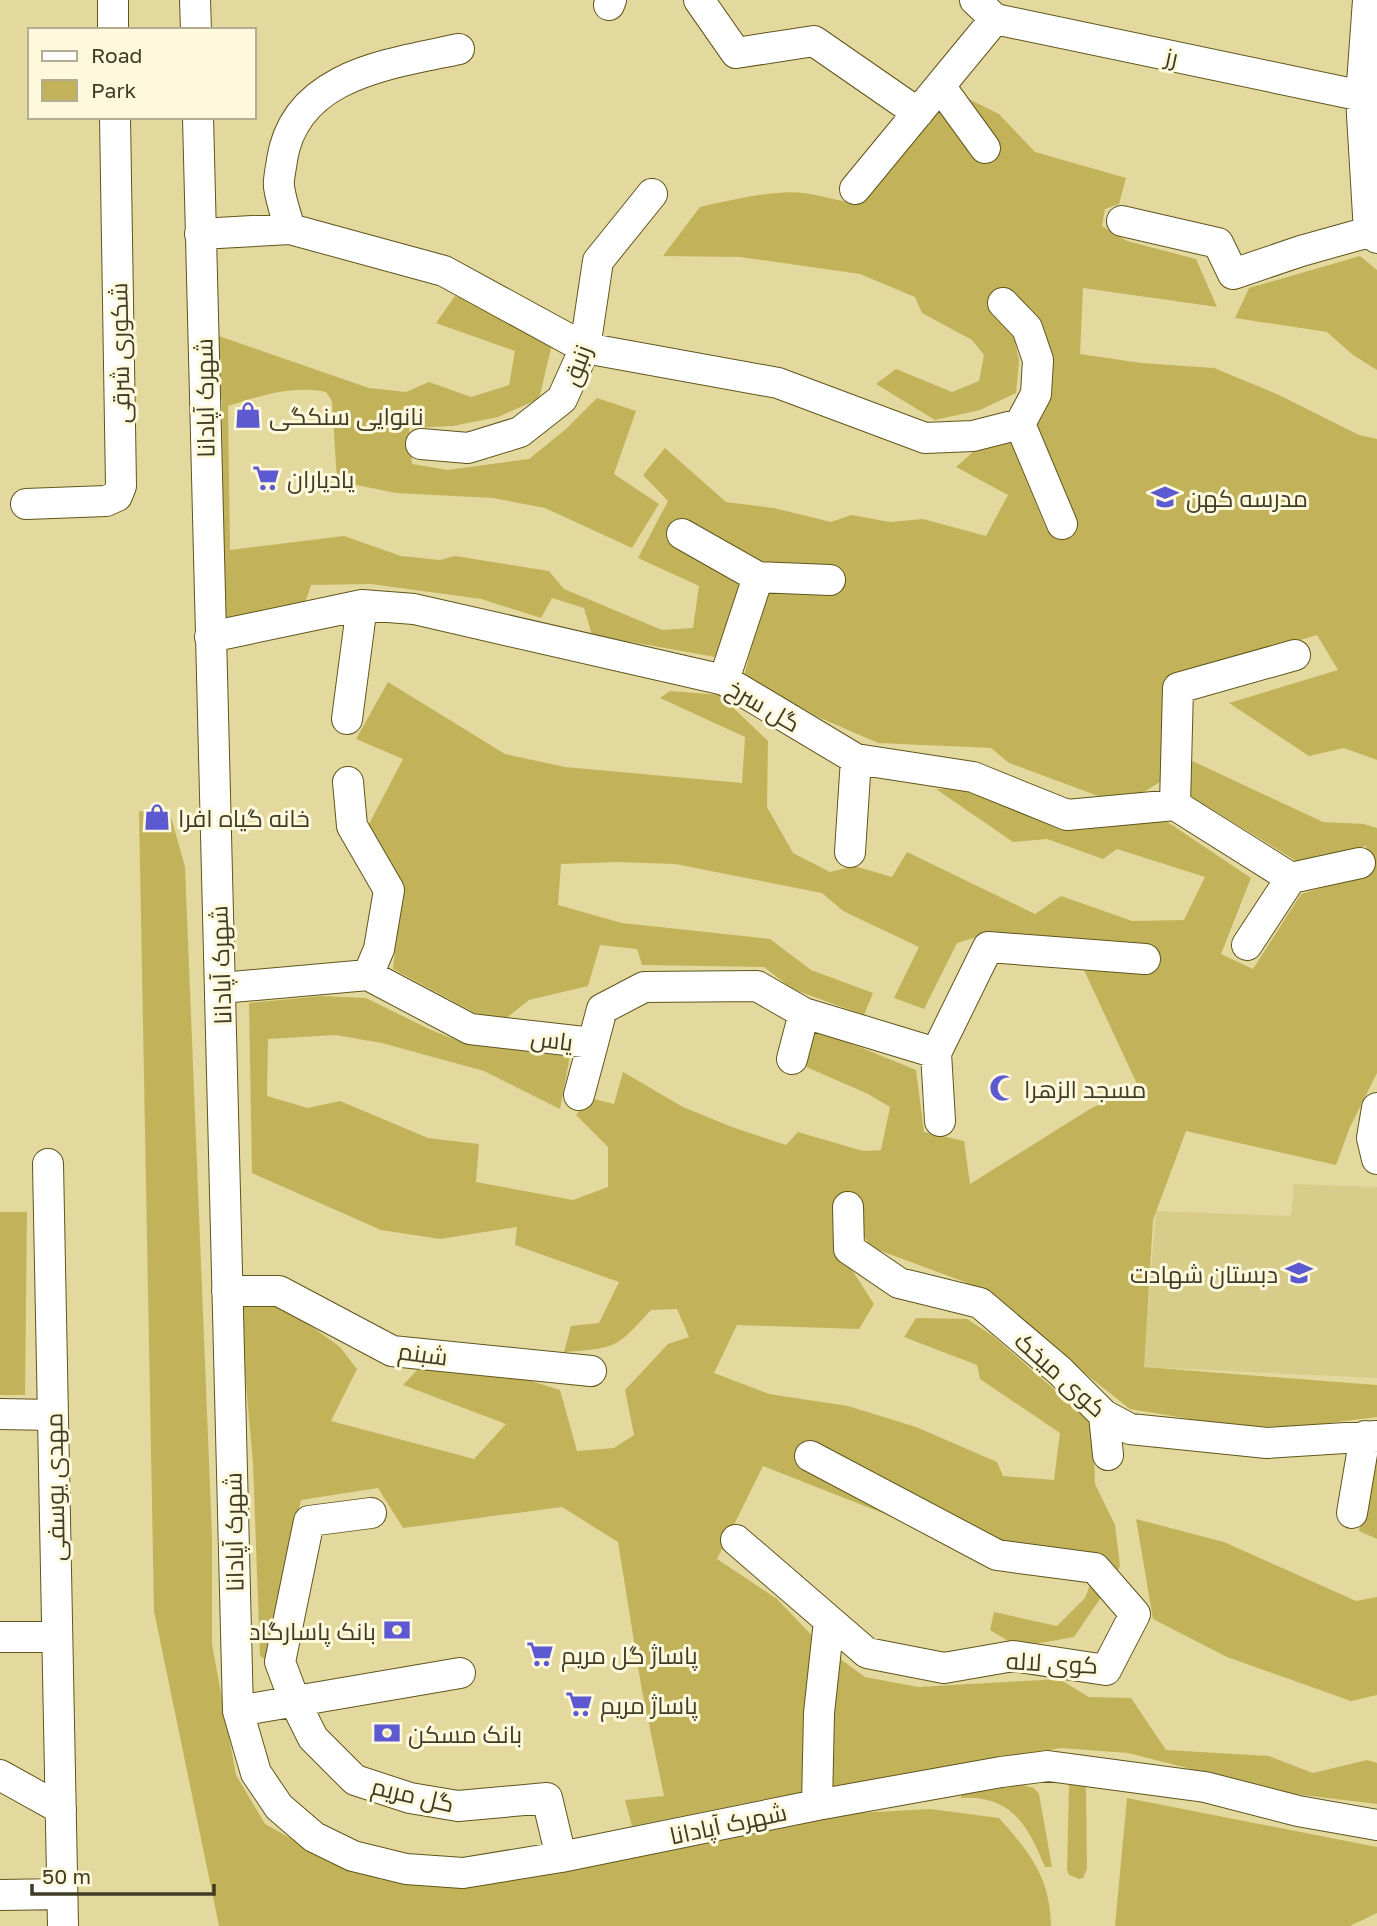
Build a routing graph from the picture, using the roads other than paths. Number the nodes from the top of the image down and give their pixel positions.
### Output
1 (113, 0) edge
2 (195, 0) edge
3 (699, 0) edge
4 (1368, 0) edge
5 (985, 9) edge
6 (113, 28) edge
7 (196, 28) edge
8 (459, 49) dead end
9 (940, 86) junction
10 (1369, 97) edge
11 (918, 113) junction
12 (115, 119) edge
13 (198, 119) edge
14 (985, 148) dead end
15 (855, 189) dead end
16 (652, 194) dead end
17 (1122, 221) dead end
18 (290, 229) junction
19 (200, 234) junction
20 (1373, 235) edge
21 (1003, 303) dead end
22 (586, 348) junction
23 (1020, 424) junction
24 (421, 444) dead end
25 (26, 504) dead end
26 (1062, 524) dead end
27 (682, 534) dead end
28 (758, 577) junction
29 (830, 580) dead end
30 (362, 605) junction
31 (210, 637) junction
32 (1295, 654) dead end
33 (724, 680) junction
34 (347, 719) dead end
35 (856, 759) junction
36 (348, 782) dead end
37 (1175, 804) junction
38 (849, 852) dead end
39 (1360, 863) dead end
40 (1292, 878) junction
41 (1247, 945) dead end
42 (1145, 959) dead end
43 (368, 975) junction
44 (221, 988) junction
45 (804, 1013) junction
46 (593, 1043) junction
47 (936, 1053) junction
48 (792, 1059) dead end
49 (579, 1095) dead end
50 (1377, 1108) edge
51 (940, 1121) dead end
52 (1377, 1159) edge
53 (48, 1164) dead end
54 (848, 1207) dead end
55 (227, 1291) junction
56 (591, 1371) dead end
57 (0, 1414) edge
58 (53, 1415) junction
59 (1104, 1415) junction
60 (1371, 1436) edge
61 (1108, 1455) dead end
62 (810, 1457) dead end
63 (371, 1513) dead end
64 (1352, 1513) dead end
65 (736, 1539) dead end
66 (830, 1620) junction
67 (0, 1637) edge
68 (57, 1637) junction
69 (460, 1673) dead end
70 (295, 1702) junction
71 (238, 1711) junction
72 (0, 1775) edge
73 (817, 1805) junction
74 (61, 1809) junction
75 (1377, 1825) edge
76 (561, 1857) junction
77 (62, 1894) junction
78 (0, 1895) edge
79 (63, 1926) edge

1 - 6 street
2 - 7 street
3 - 11 street
4 - 10 street
5 - 9 street
5 - 10 street, رز
8 - 18 street
9 - 11 street
9 - 14 street
10 - 20 street
11 - 15 street
12 - 25 street, شکوری شرقی
13 - 19 street, شهرک آپادانا
16 - 22 street, زنبق
17 - 20 street
18 - 19 street
18 - 22 street
19 - 31 street, شهرک آپادانا
21 - 23 street
22 - 23 street
22 - 24 street, زنبق
23 - 26 street
27 - 28 street
28 - 29 street
28 - 33 street
30 - 31 street, گل سرخ
30 - 33 street, گل سرخ
30 - 34 street
31 - 44 street, شهرک آپادانا
32 - 37 street
33 - 35 street, گل سرخ
35 - 37 street, گل سرخ
35 - 38 street
36 - 43 street
37 - 40 street
39 - 40 street
40 - 41 street
42 - 47 street
43 - 44 street
43 - 46 street, یاس
44 - 55 street, شهرک آپادانا
45 - 46 street, یاس
45 - 47 street, یاس
45 - 48 street
46 - 49 street
47 - 51 street
50 - 52 street
53 - 58 street, مهدی یوسفی
54 - 59 street, کوی میخک
55 - 56 street, شبنم
55 - 71 street, شهرک آپادانا
57 - 58 street
58 - 68 street, مهدی یوسفی
59 - 60 street, کوی میخک
59 - 61 street
60 - 64 street
62 - 66 street, کوی لاله
63 - 70 street, گل مریم
65 - 66 street, کوی لاله
66 - 73 street
67 - 68 street
68 - 74 street, مهدی یوسفی
69 - 70 street
70 - 71 street
70 - 76 street, گل مریم
71 - 76 street, شهرک آپادانا
72 - 74 street
73 - 75 street, شهرک آپادانا
73 - 76 street, شهرک آپادانا
74 - 77 street, مهدی یوسفی
77 - 78 street
77 - 79 street, مهدی یوسفی

